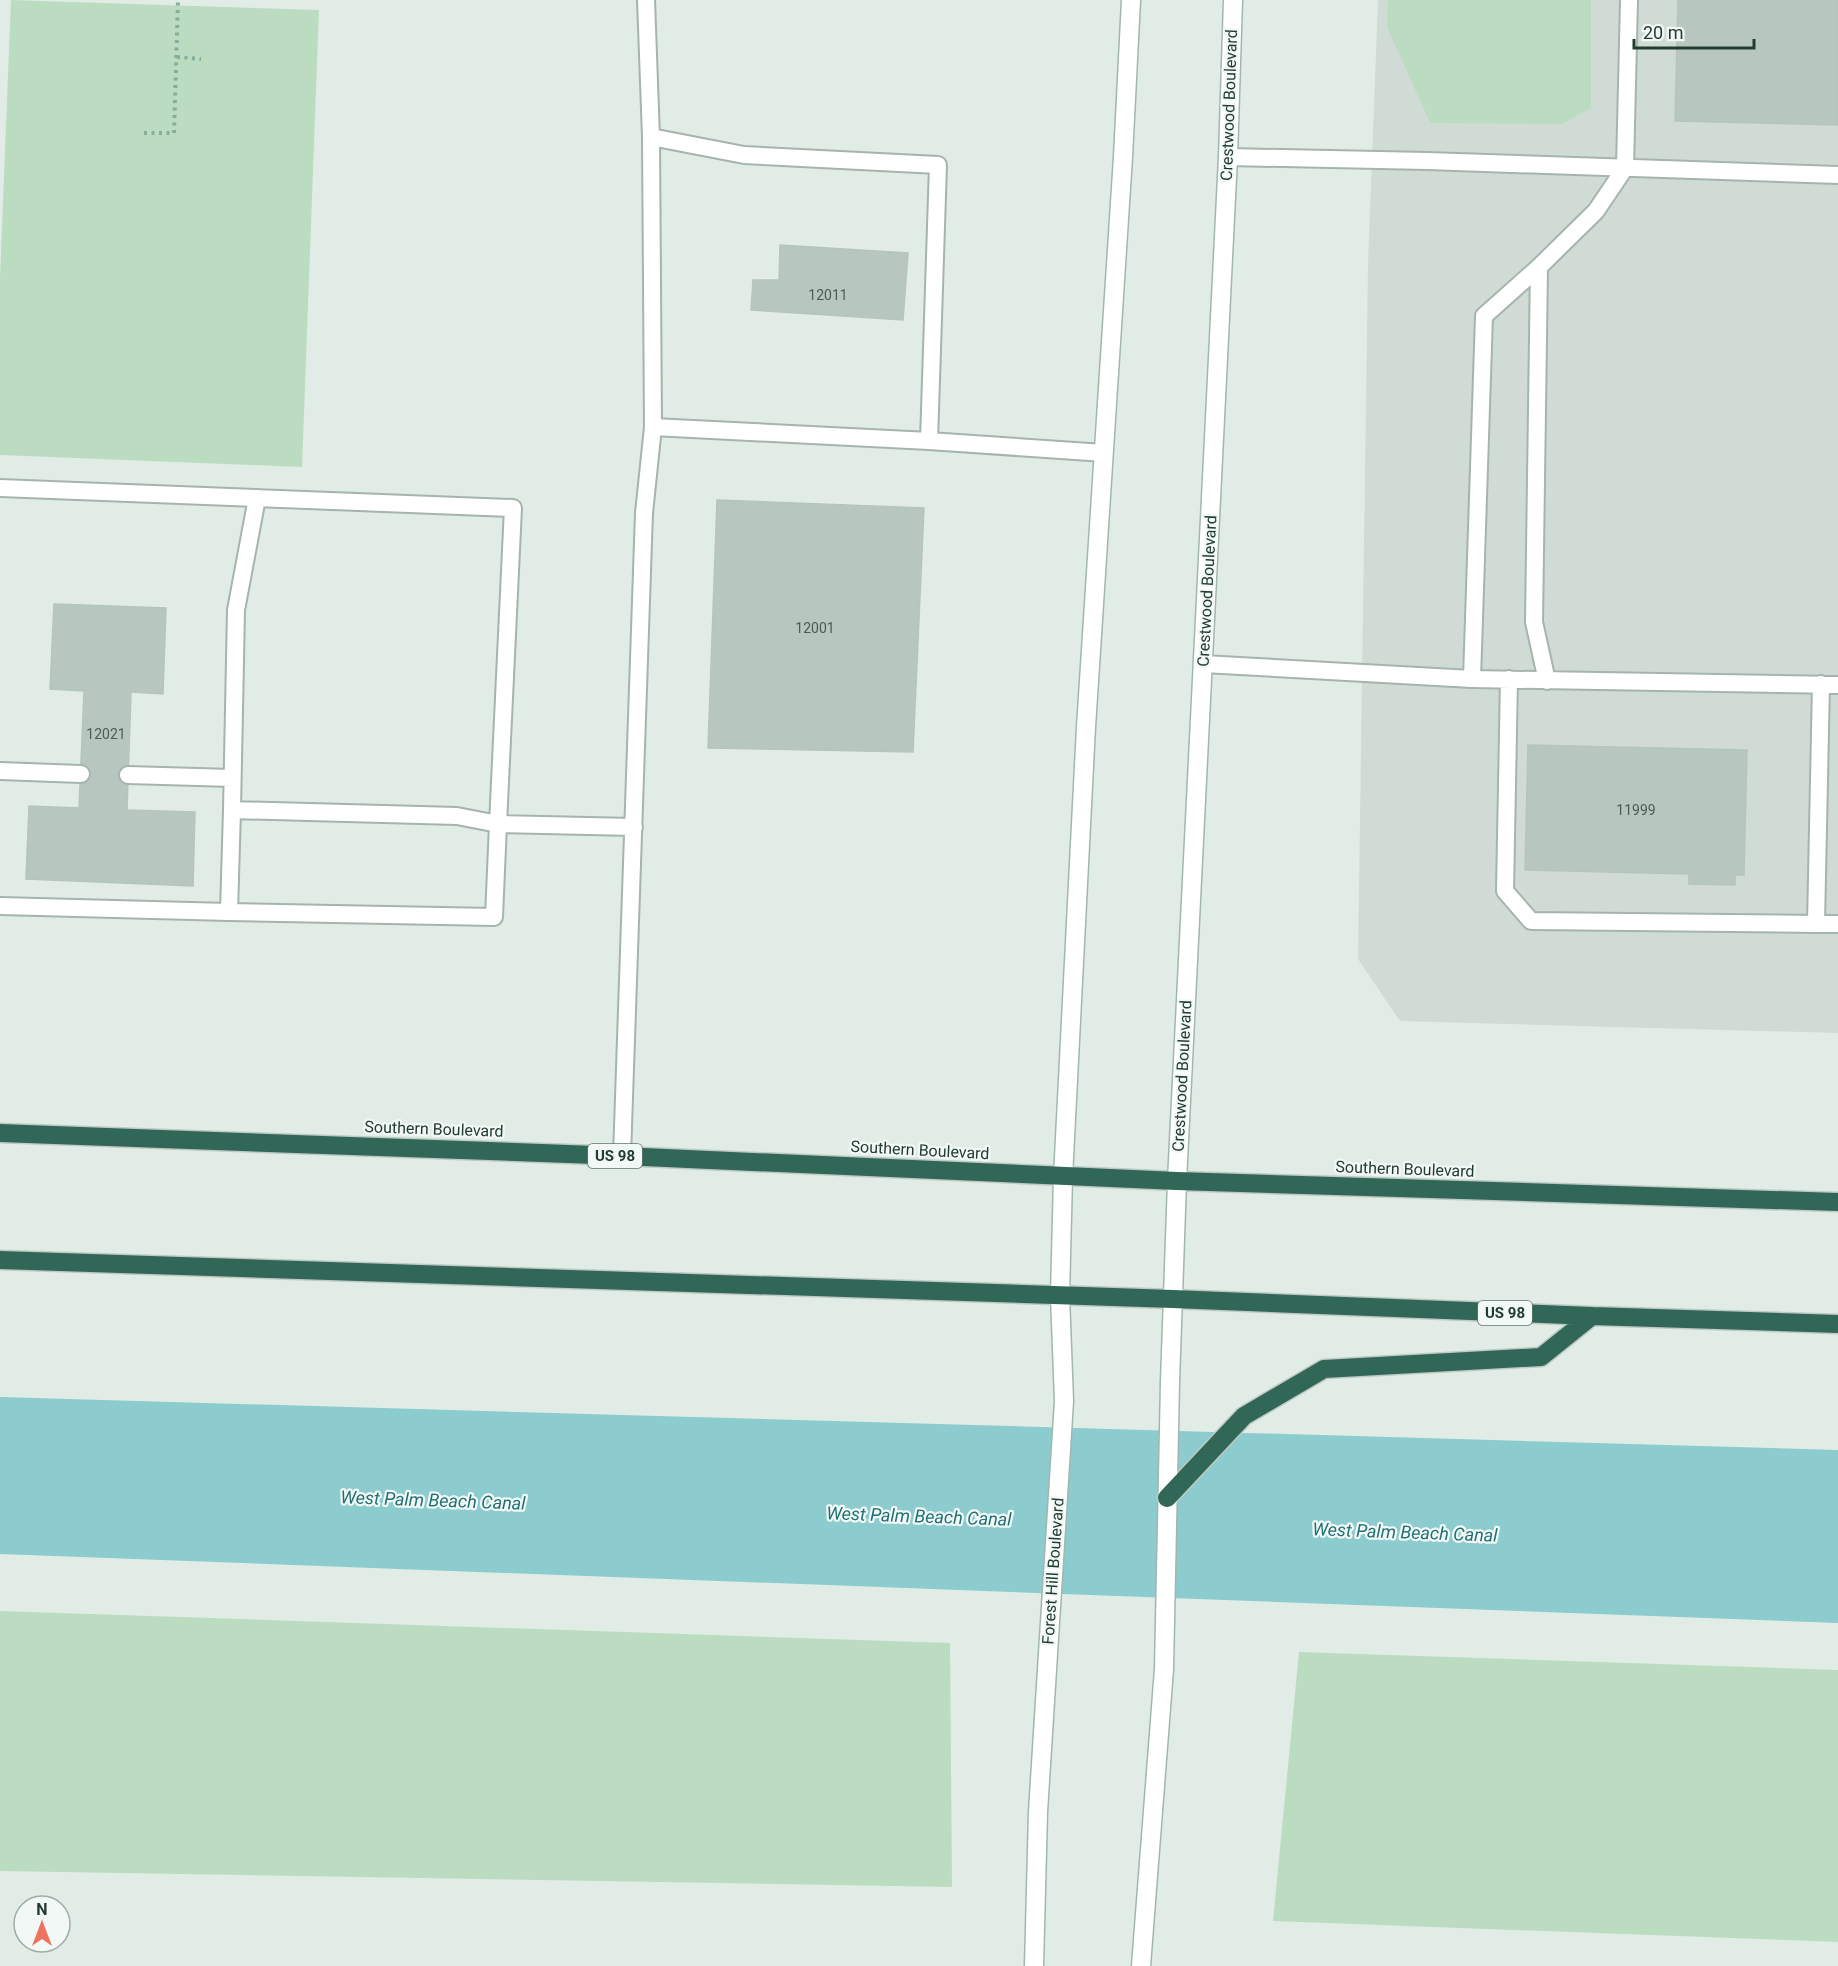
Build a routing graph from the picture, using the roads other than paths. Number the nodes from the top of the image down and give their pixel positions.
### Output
1 (646, 0) edge
2 (1131, 0) edge
3 (1233, 0) edge
4 (1629, 0) edge
5 (651, 137) junction
6 (1228, 157) junction
7 (1625, 168) junction
8 (1838, 175) edge
9 (1539, 267) junction
10 (653, 428) junction
11 (929, 441) junction
12 (1104, 453) junction
13 (0, 488) edge
14 (258, 498) junction
15 (1203, 664) junction
16 (1472, 679) junction
17 (1509, 679) junction
18 (1547, 681) junction
19 (1829, 685) edge
20 (0, 771) edge
21 (81, 774) dead end
22 (128, 775) dead end
23 (232, 778) junction
24 (232, 810) junction
25 (498, 824) junction
26 (633, 827) junction
27 (0, 906) edge
28 (229, 912) junction
29 (1816, 924) junction
30 (1838, 924) edge
31 (0, 1133) edge
32 (622, 1156) junction
33 (1063, 1176) junction
34 (1177, 1181) junction
35 (1838, 1202) edge
36 (0, 1260) edge
37 (1059, 1296) junction
38 (1173, 1299) junction
39 (1592, 1316) junction
40 (1838, 1324) edge
41 (1167, 1498) junction
42 (1034, 1966) edge
43 (1141, 1966) edge

1 - 5 lane
2 - 12 main road
3 - 6 main road, Crestwood Boulevard
4 - 7 lane
5 - 10 lane
5 - 11 lane
6 - 7 lane
6 - 15 main road, Crestwood Boulevard
7 - 8 lane
7 - 9 lane
9 - 16 lane
9 - 18 lane
10 - 11 lane
10 - 26 lane
11 - 12 lane
12 - 33 main road
13 - 14 lane
14 - 23 lane
14 - 25 lane
15 - 16 lane
15 - 34 main road, Crestwood Boulevard
16 - 17 lane
17 - 18 lane
17 - 29 lane
18 - 19 lane
19 - 29 lane
20 - 21 lane
22 - 23 lane
23 - 24 lane
24 - 25 lane
24 - 28 lane
25 - 26 lane
25 - 28 lane
26 - 32 lane
27 - 28 lane
29 - 30 lane
31 - 32 highway, Southern Boulevard / US 98
32 - 33 highway, Southern Boulevard / US 98
33 - 34 highway, Southern Boulevard / US 98
33 - 37 main road, Forest Hill Boulevard
34 - 35 highway, Southern Boulevard / US 98
34 - 38 main road
36 - 37 highway, US 98
37 - 38 highway, US 98
37 - 42 main road, Forest Hill Boulevard
38 - 39 highway, US 98
38 - 41 main road
39 - 40 highway, US 98
39 - 41 highway
41 - 43 main road

